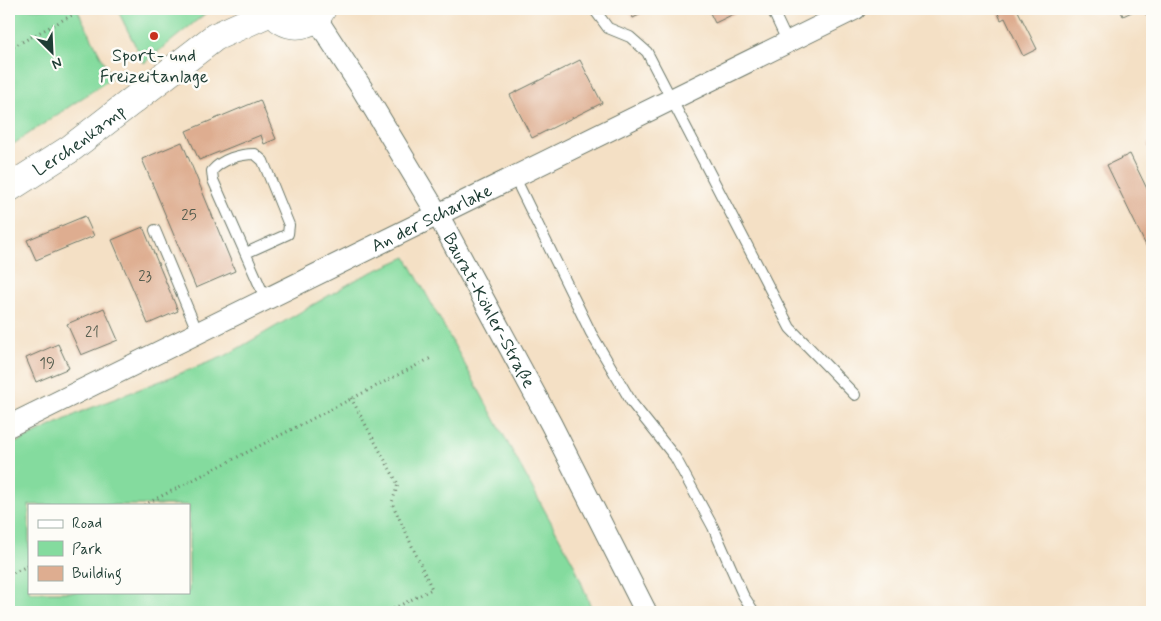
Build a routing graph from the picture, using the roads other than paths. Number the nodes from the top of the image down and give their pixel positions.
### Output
1 (594, 9) edge
2 (772, 9) edge
3 (855, 9) edge
4 (273, 10) edge
5 (319, 13) edge
6 (788, 43) junction
7 (672, 100) junction
8 (514, 178) junction
9 (9, 188) edge
10 (438, 215) junction
11 (155, 230) dead end
12 (246, 253) junction
13 (266, 300) junction
14 (198, 333) junction
15 (855, 395) dead end
16 (9, 426) edge
17 (646, 612) edge
18 (754, 612) edge

1 - 7 lane
2 - 6 lane
3 - 6 street, An der Scharlake
4 - 5 street
4 - 9 street, Lerchenkamp
5 - 10 street, Baurat-Köhler-Straße
6 - 7 street, An der Scharlake
7 - 8 street, An der Scharlake
7 - 15 lane
8 - 10 street, An der Scharlake
8 - 18 lane
10 - 13 street, An der Scharlake
10 - 17 street, Baurat-Köhler-Straße
11 - 14 lane
12 - 12 lane
12 - 13 lane
13 - 14 street, An der Scharlake
14 - 16 street, An der Scharlake

